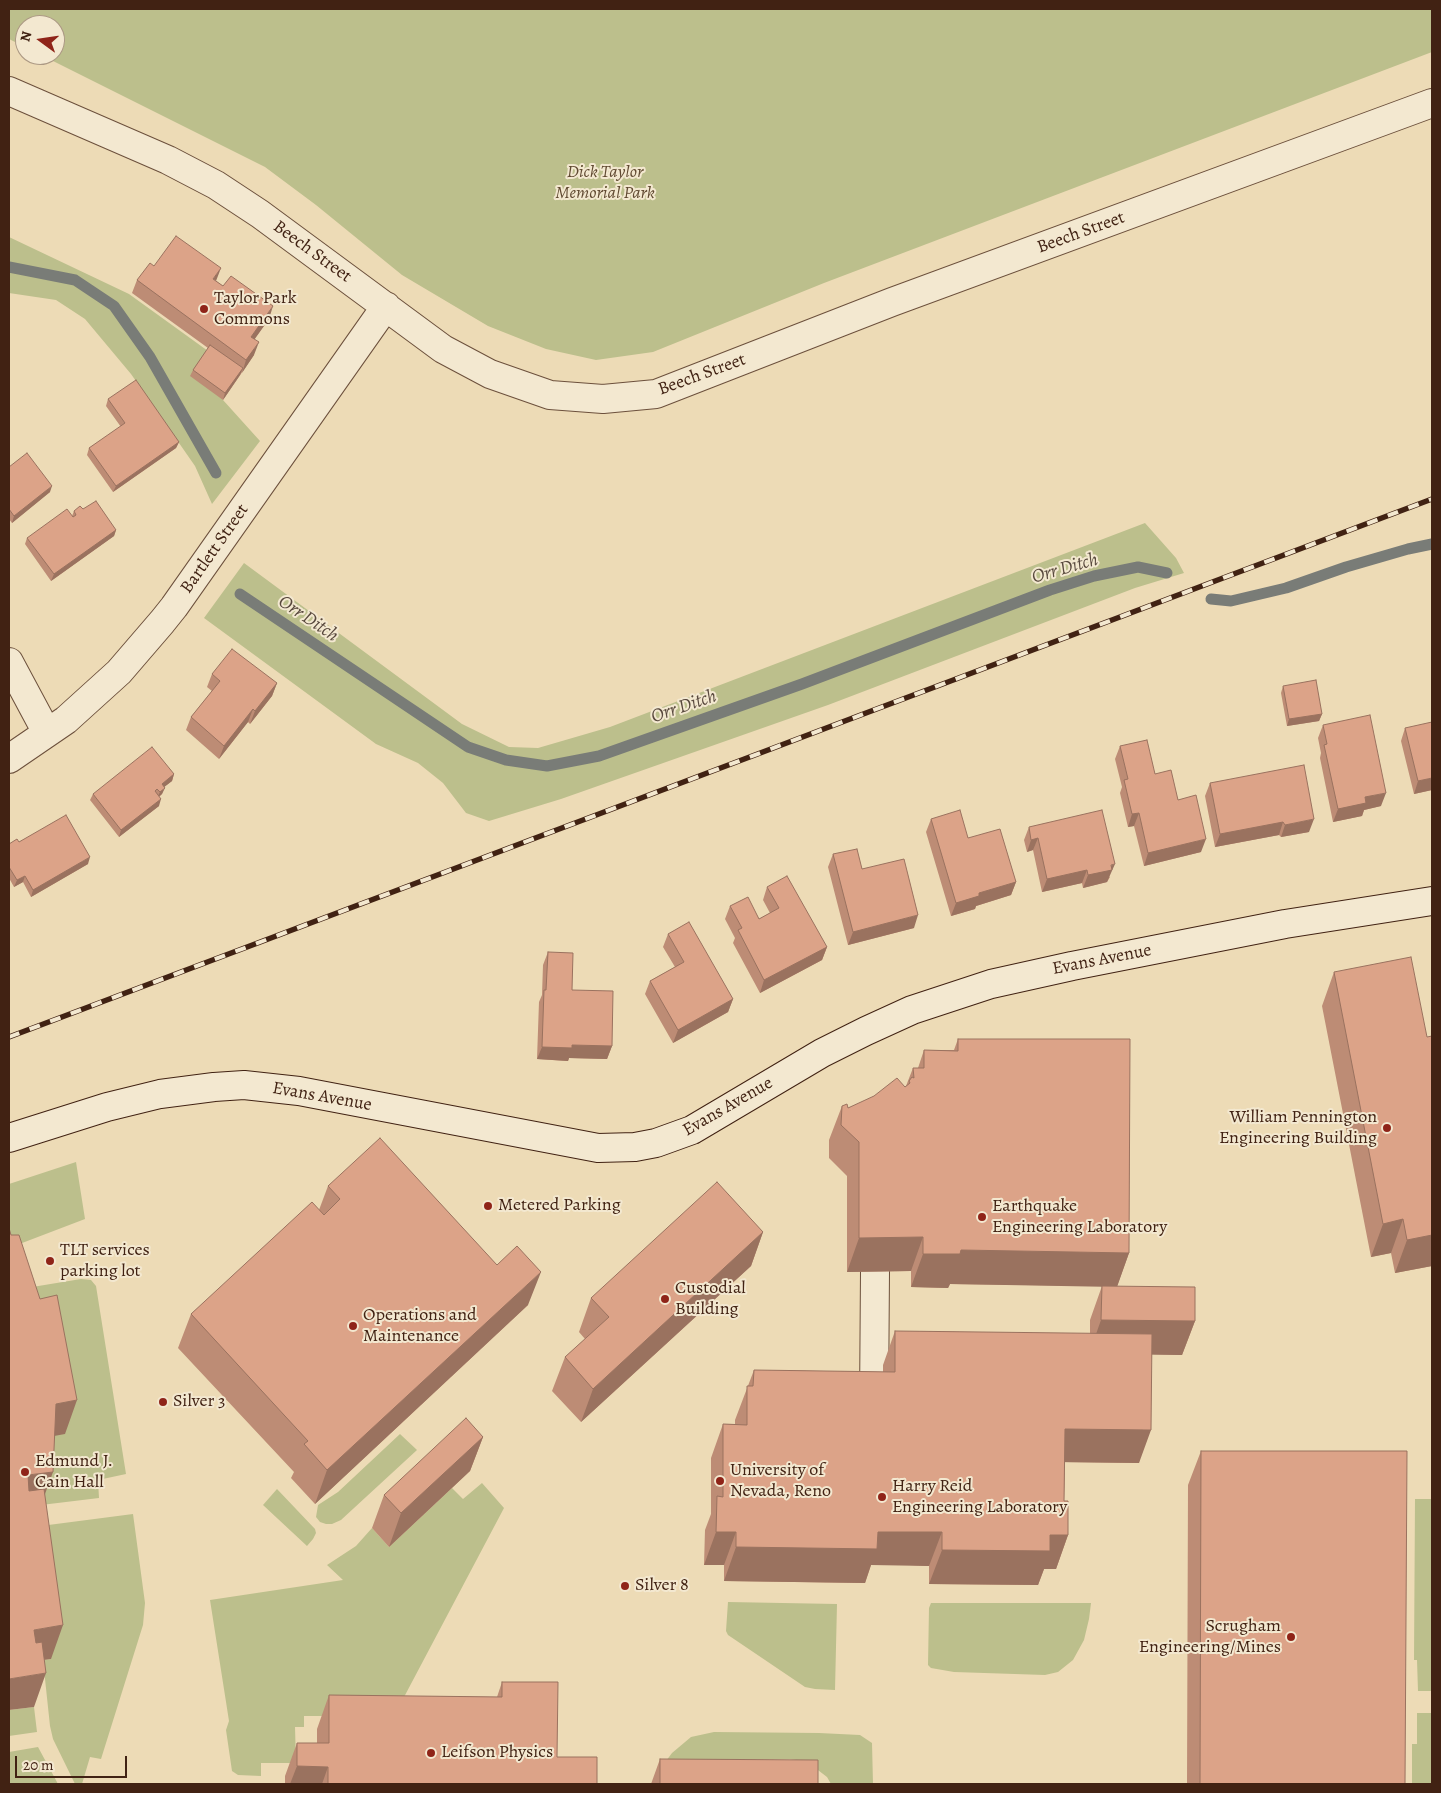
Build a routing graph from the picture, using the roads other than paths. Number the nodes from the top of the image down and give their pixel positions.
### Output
1 (9, 91) edge
2 (1432, 104) edge
3 (386, 306) junction
4 (9, 662) edge
5 (47, 734) junction
6 (9, 759) edge
7 (1432, 901) edge
8 (9, 1138) edge
9 (875, 1271) edge
10 (874, 1405) edge

1 - 3 street, Beech Street
2 - 3 street, Beech Street
3 - 5 street, Bartlett Street
4 - 5 street
5 - 6 street, Bartlett Street
7 - 8 street, Evans Avenue
9 - 10 street

